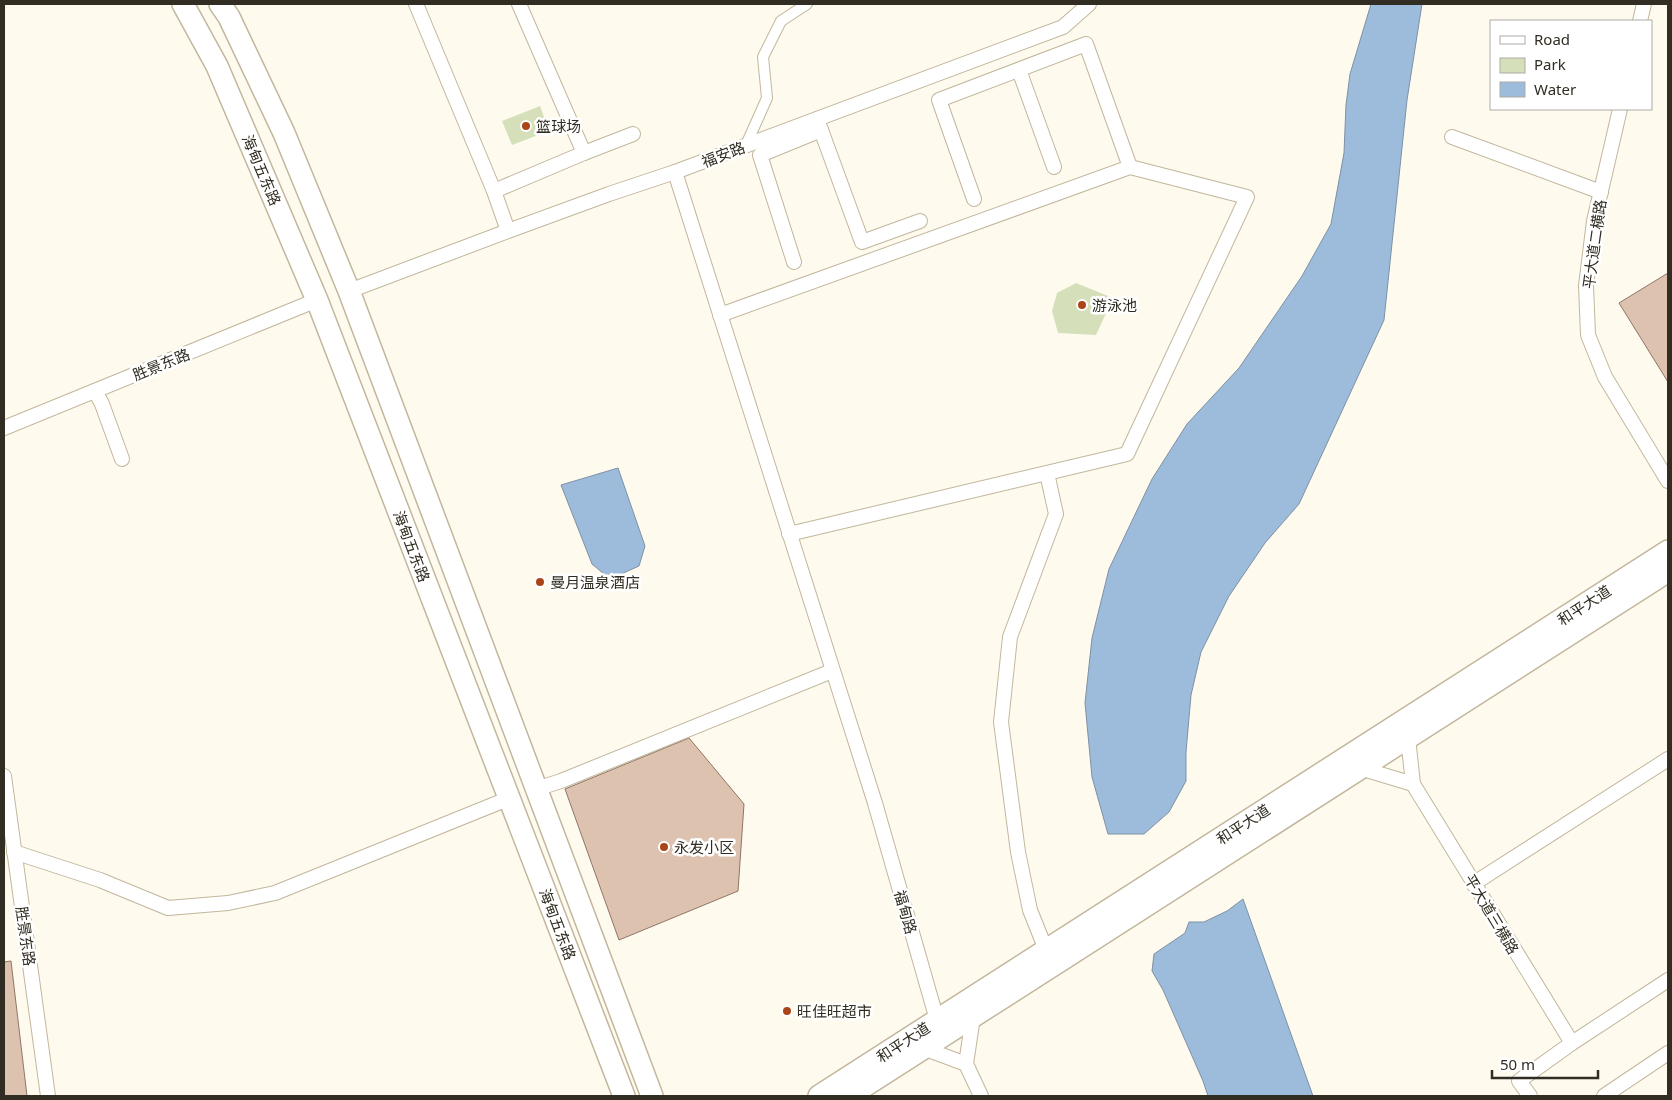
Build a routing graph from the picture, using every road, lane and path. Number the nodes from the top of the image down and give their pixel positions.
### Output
1 (169, 4) edge
2 (183, 4) edge
3 (416, 4) edge
4 (519, 4) edge
5 (807, 4) edge
6 (1089, 4) edge
7 (1644, 4) edge
8 (226, 8) edge
9 (1640, 20) edge
10 (217, 66) junction
11 (1019, 70) junction
12 (1620, 110) edge
13 (819, 125) junction
14 (633, 134) dead end
15 (1452, 137) dead end
16 (746, 145) junction
17 (584, 154) junction
18 (1054, 167) dead end
19 (1130, 167) junction
20 (674, 172) junction
21 (494, 191) junction
22 (1601, 192) junction
23 (974, 198) dead end
24 (920, 221) dead end
25 (508, 230) junction
26 (794, 262) dead end
27 (349, 291) junction
28 (317, 300) junction
29 (720, 315) junction
30 (95, 391) junction
31 (4, 428) edge
32 (122, 459) dead end
33 (1047, 472) junction
34 (1668, 481) edge
35 (789, 534) junction
36 (1668, 551) edge
37 (1668, 571) edge
38 (832, 671) junction
39 (1408, 738) junction
40 (1668, 759) edge
41 (1360, 768) junction
42 (4, 776) edge
43 (1413, 784) junction
44 (536, 789) junction
45 (510, 798) junction
46 (14, 852) junction
47 (1473, 884) junction
48 (1046, 950) junction
49 (1668, 980) edge
50 (973, 1016) junction
51 (937, 1020) junction
52 (1572, 1043) junction
53 (923, 1048) junction
54 (1666, 1058) edge
55 (966, 1064) junction
56 (48, 1096) edge
57 (624, 1096) edge
58 (652, 1096) edge
59 (819, 1096) edge
60 (849, 1096) edge
61 (981, 1096) edge
62 (1530, 1096) edge
63 (1604, 1096) edge

1 - 10 main road
2 - 10 main road, 海甸五东路
3 - 21 street
4 - 17 street
5 - 16 street
6 - 13 street, 福安路
7 - 9 street
8 - 27 main road, 海甸五东路
10 - 28 main road, 海甸五东路
11 - 18 street
11 - 19 street
11 - 23 street
12 - 22 street, 平大道二横路
13 - 16 street, 福安路
13 - 24 street
13 - 26 street
14 - 17 street
15 - 22 street
16 - 20 street, 福安路
17 - 21 street
19 - 29 street
19 - 33 street
20 - 25 street, 福安路
20 - 29 street, 福甸路
21 - 25 street
22 - 34 street, 平大道二横路
25 - 27 street, 福安路
27 - 44 main road, 海甸五东路
28 - 30 street, 胜景东路
28 - 45 main road, 海甸五东路
29 - 35 street, 福甸路
30 - 31 street, 胜景东路
30 - 32 street
33 - 35 street
33 - 48 street
35 - 38 street, 福甸路
36 - 48 main road, 和平大道
37 - 39 main road, 和平大道
38 - 44 street
38 - 51 street, 福甸路
39 - 41 main road, 和平大道
39 - 43 street
40 - 47 street
41 - 43 street
41 - 50 main road, 和平大道
42 - 46 street, 胜景东路
43 - 47 street, 平大道三横路
44 - 58 main road, 海甸五东路
45 - 46 street
45 - 57 main road, 海甸五东路
46 - 56 street, 胜景东路
47 - 52 street, 平大道三横路
48 - 51 main road, 和平大道
49 - 52 street
50 - 53 main road, 和平大道
50 - 55 street
51 - 59 main road, 和平大道
52 - 62 street
53 - 55 street
53 - 60 main road, 和平大道
54 - 63 street
55 - 61 street

